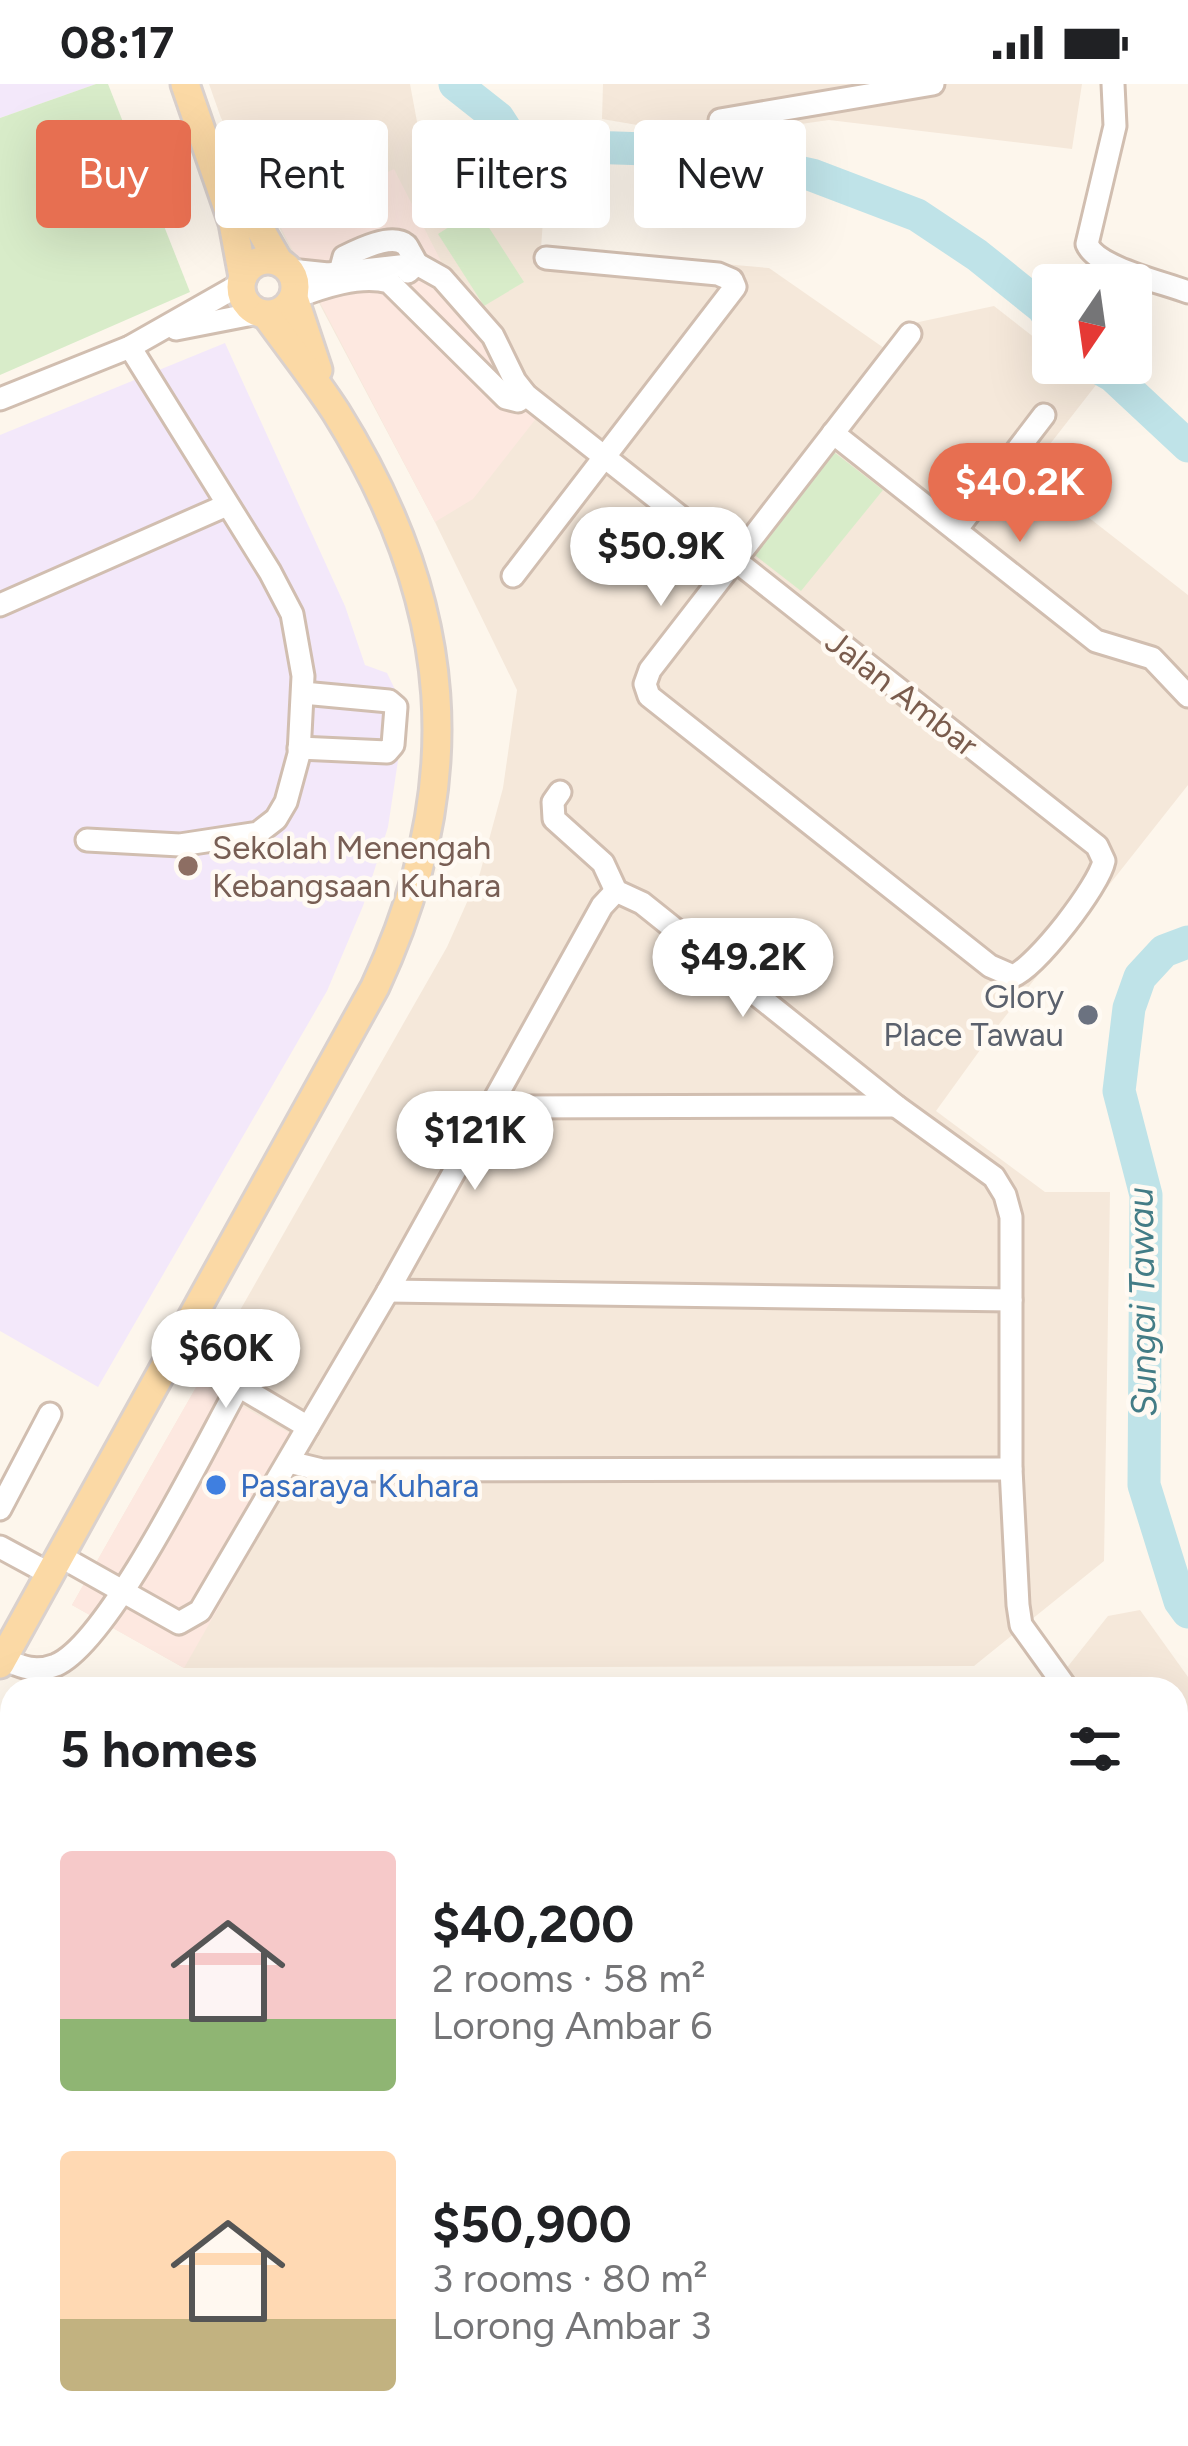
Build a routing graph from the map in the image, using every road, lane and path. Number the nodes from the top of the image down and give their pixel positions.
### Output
1 (185, 84) edge
2 (933, 84) edge
3 (1113, 84) edge
4 (720, 120) dead end
5 (200, 122) junction
6 (547, 258) dead end
7 (417, 264) junction
8 (288, 277) junction
9 (242, 280) junction
10 (1188, 292) edge
11 (402, 295) junction
12 (262, 314) junction
13 (157, 333) junction
14 (910, 334) dead end
15 (130, 346) junction
16 (526, 394) junction
17 (0, 399) edge
18 (336, 412) junction
19 (1044, 416) dead end
20 (833, 433) junction
21 (605, 458) junction
22 (226, 506) junction
23 (956, 530) junction
24 (734, 560) junction
25 (513, 576) dead end
26 (0, 605) edge
27 (1184, 687) edge
28 (303, 693) junction
29 (299, 748) junction
30 (560, 792) dead end
31 (87, 840) dead end
32 (616, 891) junction
33 (896, 1106) junction
34 (490, 1108) junction
35 (388, 1291) junction
36 (1011, 1300) junction
37 (173, 1347) junction
38 (238, 1385) junction
39 (50, 1414) dead end
40 (308, 1427) junction
41 (289, 1462) junction
42 (1011, 1468) junction
43 (0, 1509) edge
44 (6, 1551) edge
45 (55, 1565) junction
46 (0, 1577) edge
47 (123, 1592) junction
48 (1, 1661) edge
49 (1056, 1677) edge

1 - 5 main road
2 - 4 street
3 - 10 street
5 - 8 main road
5 - 9 main road
6 - 21 street
7 - 8 street
7 - 11 street
7 - 16 street, Jalan Ambar
8 - 9 main road
8 - 11 street
8 - 12 main road
8 - 18 main road
9 - 12 main road
9 - 13 street
11 - 16 street, Jalan Ambar
12 - 13 street
12 - 18 main road
13 - 15 street
14 - 20 street
15 - 17 street
15 - 22 street
16 - 21 street, Jalan Ambar
18 - 37 main road
19 - 23 street
20 - 23 street
20 - 24 street
21 - 24 street, Jalan Ambar
21 - 25 street
22 - 26 street
22 - 28 street
23 - 27 street
24 - 24 street, Jalan Ambar
28 - 29 street
28 - 29 street
29 - 31 street
30 - 32 street
32 - 33 street
32 - 34 street
33 - 34 street
33 - 36 street
34 - 35 street
35 - 36 street
35 - 40 street
36 - 42 street
37 - 38 street
37 - 45 main road
38 - 40 street
38 - 47 street
39 - 43 street
40 - 41 street
41 - 42 street
41 - 47 street
42 - 49 street
44 - 45 street
44 - 46 street
45 - 47 street
45 - 48 main road
47 - 48 street

